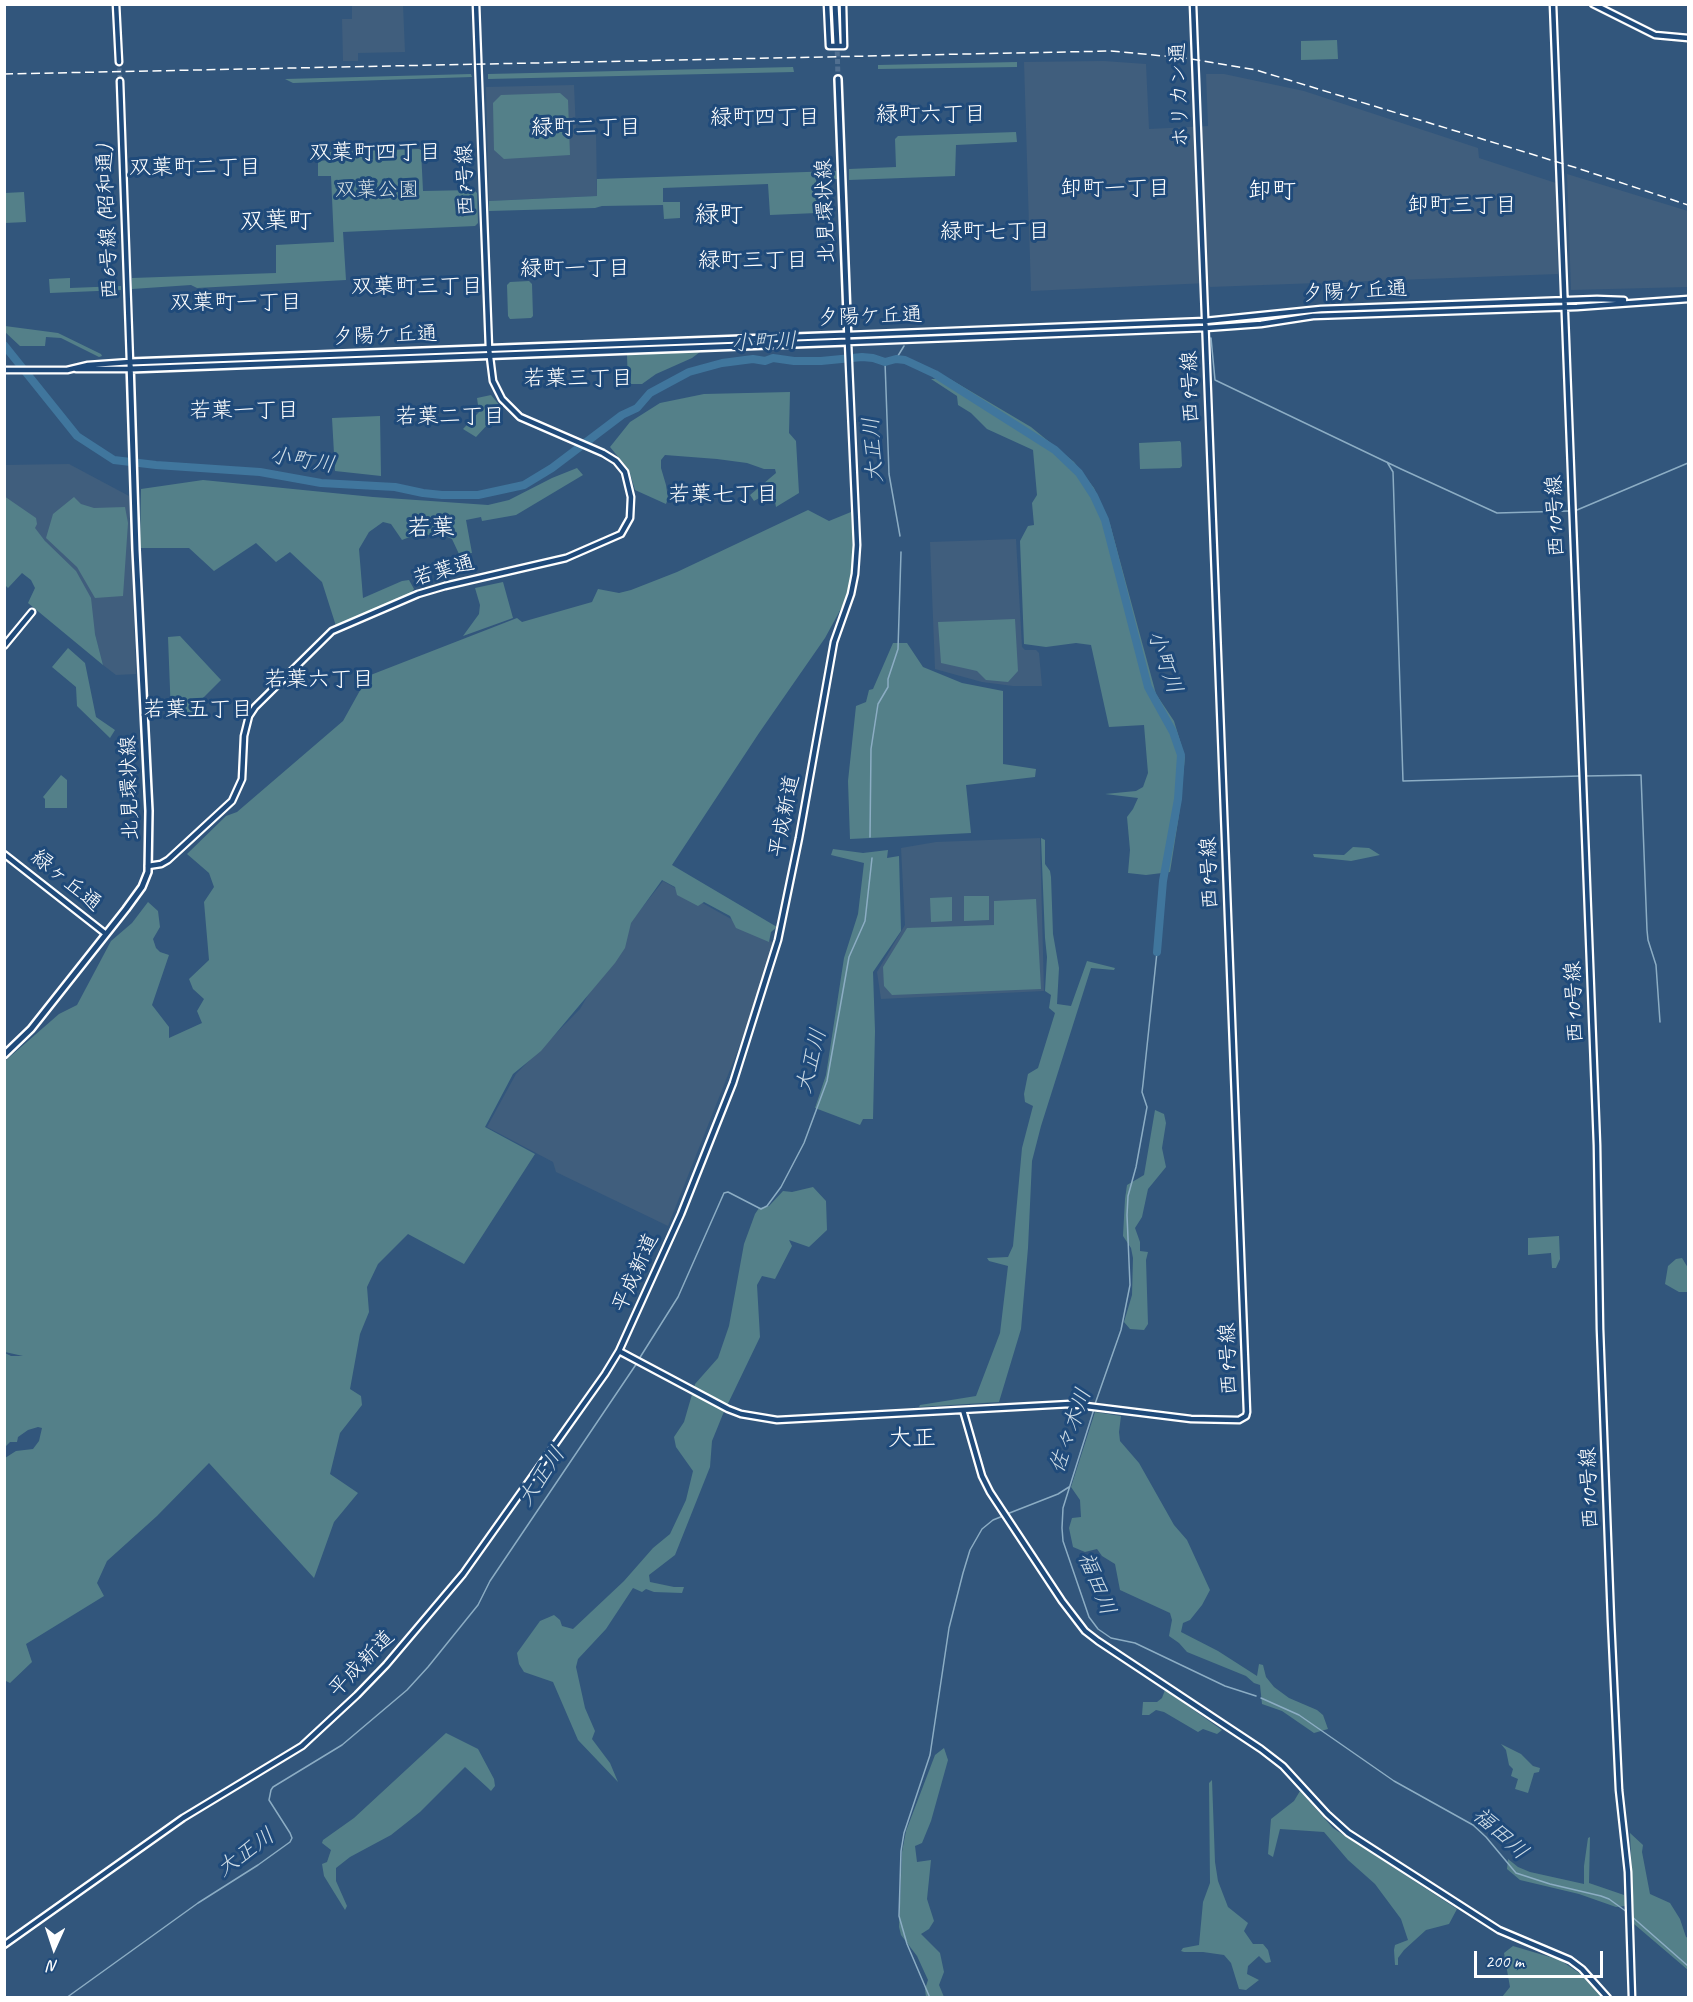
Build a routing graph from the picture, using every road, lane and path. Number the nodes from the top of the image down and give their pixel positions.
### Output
1 (116, 4) edge
2 (476, 4) edge
3 (827, 4) edge
4 (835, 4) edge
5 (843, 4) edge
6 (1193, 4) edge
7 (1552, 4) edge
8 (1593, 4) edge
9 (1689, 38) edge
10 (837, 44) tunnel mouth
11 (118, 62) tunnel mouth
12 (838, 79) tunnel mouth
13 (120, 81) tunnel mouth
14 (1689, 299) edge
15 (1565, 300) junction
16 (1638, 301) junction
17 (1565, 307) junction
18 (1206, 321) junction
19 (1206, 328) junction
20 (848, 338) junction
21 (489, 352) junction
22 (130, 365) junction
23 (4, 370) edge
24 (32, 612) dead end
25 (4, 646) edge
26 (4, 854) edge
27 (148, 866) junction
28 (106, 934) junction
29 (4, 1055) edge
30 (619, 1351) junction
31 (963, 1410) junction
32 (4, 1945) edge
33 (1608, 1998) edge
34 (1632, 1998) edge

1 - 11 street
2 - 21 street, 西7号線
3 - 5 street
4 - 10 main road
6 - 18 street, ホリカン通
7 - 15 street, 西10号線
8 - 9 street
12 - 20 main road, 北見環状線
13 - 22 street, 西6号線 (昭和通)
14 - 16 street, 夕陽ケ丘通
15 - 16 street, 夕陽ケ丘通
15 - 17 street, 西10号線
15 - 18 street, 夕陽ケ丘通
16 - 17 street, 夕陽ケ丘通
17 - 19 street, 夕陽ケ丘通
17 - 34 street, 西10号線
18 - 19 street, ホリカン通
18 - 20 street, 夕陽ケ丘通
19 - 20 street, 夕陽ケ丘通
19 - 31 street, 西9号線
20 - 21 main road, 夕陽ケ丘通
20 - 30 street, 平成新道
21 - 22 main road, 夕陽ケ丘通
21 - 27 street, 若葉通
22 - 23 street, 夕陽ケ丘通
22 - 27 main road, 北見環状線
24 - 25 street
26 - 28 street, 緑ヶ丘通
27 - 28 main road, 北見環状線
28 - 29 main road, 北見環状線
30 - 31 street
30 - 32 street, 平成新道
31 - 33 street

